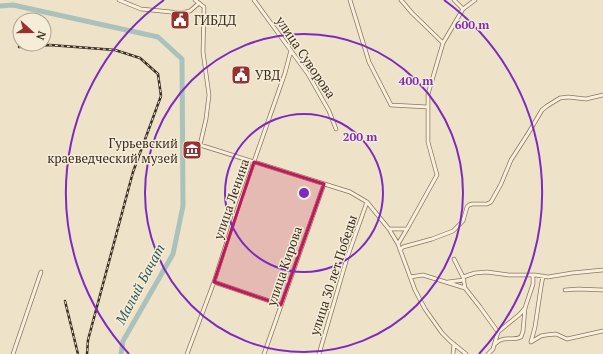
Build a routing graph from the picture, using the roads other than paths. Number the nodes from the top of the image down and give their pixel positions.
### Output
1 (119, 0) edge
2 (195, 0) edge
3 (254, 0) edge
4 (350, 0) edge
5 (402, 0) edge
6 (454, 0) edge
7 (475, 0) edge
8 (199, 3) junction
9 (463, 9) junction
10 (443, 43) junction
11 (290, 50) junction
12 (603, 95) edge
13 (428, 107) junction
14 (336, 128) dead end
15 (254, 162) junction
16 (324, 184) junction
17 (367, 202) junction
18 (389, 229) junction
19 (406, 229) junction
20 (398, 244) junction
21 (400, 250) junction
22 (454, 259) dead end
23 (603, 270) edge
24 (41, 272) dead end
25 (533, 275) junction
26 (543, 276) junction
27 (410, 277) junction
28 (463, 278) junction
29 (214, 282) junction
30 (446, 282) junction
31 (465, 288) junction
32 (565, 290) dead end
33 (603, 290) edge
34 (281, 305) junction
35 (525, 308) junction
36 (603, 331) edge
37 (498, 332) junction
38 (454, 344) junction
39 (494, 345) junction
40 (13, 354) edge
41 (187, 354) edge
42 (264, 354) edge
43 (318, 354) edge
44 (453, 354) edge
45 (466, 354) edge
46 (488, 354) edge

1 - 8 street
2 - 8 street
3 - 11 street, улица Суворова
4 - 13 street
5 - 10 street
6 - 9 street
7 - 9 street
8 - 15 street
9 - 10 street
10 - 13 street
11 - 14 street, улица Суворова
11 - 15 street, улица Ленина
12 - 21 street
13 - 19 street
15 - 16 street
15 - 29 street, улица Ленина
16 - 17 street
16 - 34 street, улица Кирова
17 - 18 street
17 - 43 street, улица 30 лет Победы
18 - 19 street
18 - 20 street
19 - 20 street
20 - 21 street
21 - 27 street
22 - 28 street
23 - 26 street
24 - 40 street
25 - 26 street
25 - 28 street
25 - 35 street
26 - 36 street
27 - 30 street
27 - 38 street
28 - 30 street
28 - 31 street
29 - 34 street
29 - 41 street, улица Ленина
30 - 31 street
31 - 37 street
32 - 33 street
34 - 42 street, улица Кирова
35 - 37 street
35 - 39 street
37 - 39 street
38 - 44 street
38 - 45 street
39 - 46 street

